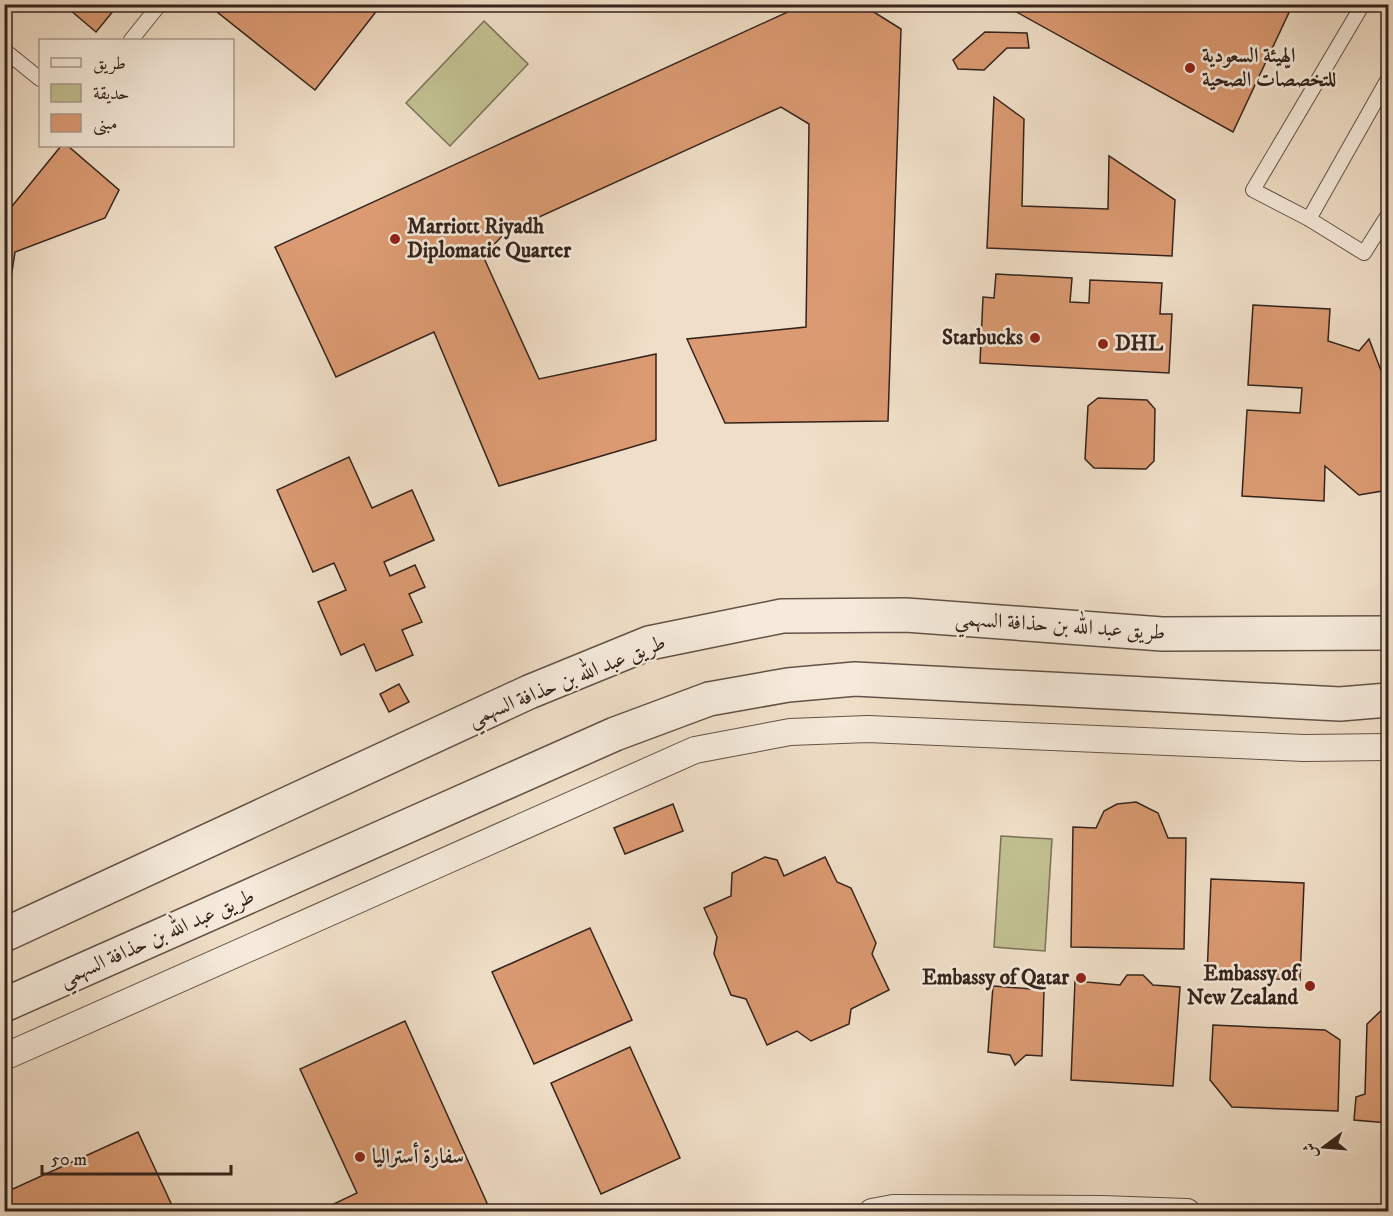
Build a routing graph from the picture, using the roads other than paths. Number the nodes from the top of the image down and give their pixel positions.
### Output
1 (160, 4) edge
2 (1363, 4) edge
3 (132, 39) edge
4 (4, 50) edge
5 (39, 78) edge
6 (1389, 79) edge
7 (1389, 215) edge
8 (1308, 219) junction
9 (1389, 633) edge
10 (1389, 700) edge
11 (1389, 747) edge
12 (4, 935) edge
13 (4, 1005) edge
14 (4, 1056) edge
15 (872, 1212) edge
16 (1187, 1212) edge

1 - 3 lane
2 - 8 lane
4 - 5 lane
6 - 8 lane
7 - 8 lane
9 - 12 street, طريق عبد الله بن حذافة السهمي
10 - 13 street, طريق عبد الله بن حذافة السهمي
11 - 14 street
15 - 16 street

